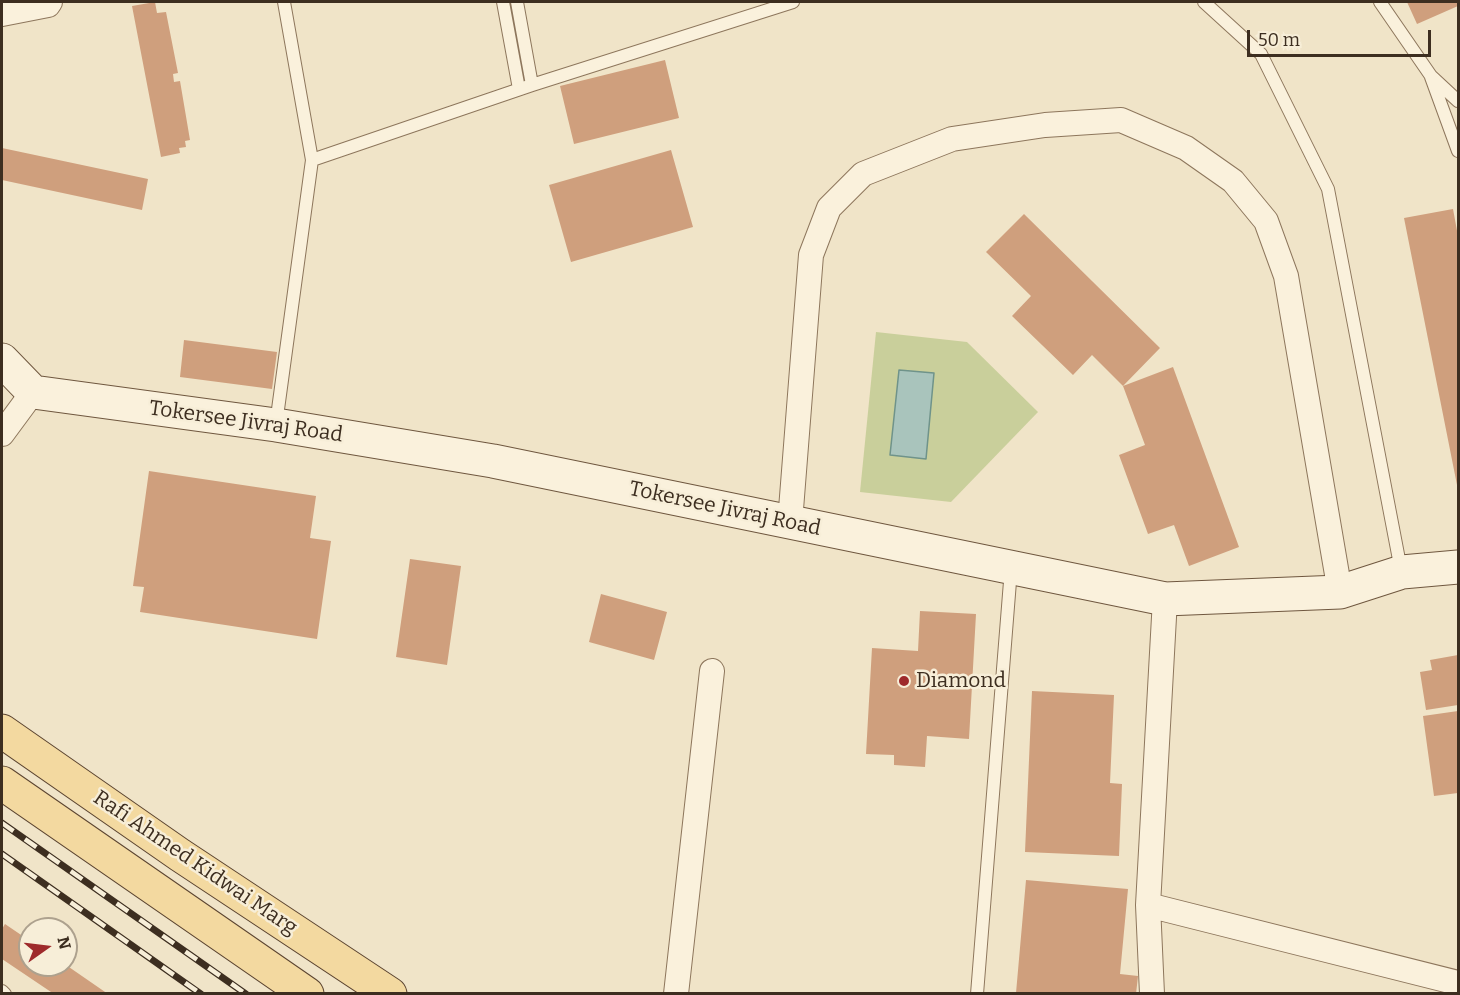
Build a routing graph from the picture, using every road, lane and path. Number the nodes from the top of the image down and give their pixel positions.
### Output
1 (50, 2) edge
2 (284, 2) edge
3 (503, 2) edge
4 (517, 2) edge
5 (793, 2) edge
6 (1204, 2) edge
7 (1380, 2) edge
8 (2, 14) edge
9 (1431, 76) junction
10 (532, 85) junction
11 (519, 89) junction
12 (1458, 101) edge
13 (1458, 151) edge
14 (312, 160) junction
15 (2, 360) edge
16 (33, 392) junction
17 (276, 425) junction
18 (2, 434) edge
19 (790, 522) junction
20 (1458, 567) edge
21 (1011, 568) junction
22 (1402, 572) junction
23 (1340, 592) junction
24 (1164, 600) junction
25 (712, 671) dead end
26 (2, 731) edge
27 (54, 767) junction
28 (2, 783) edge
29 (31, 805) junction
30 (189, 861) junction
31 (166, 897) junction
32 (1148, 905) junction
33 (1458, 983) edge
34 (2, 991) edge
35 (5, 993) edge
36 (308, 993) edge
37 (390, 993) edge
38 (675, 993) edge
39 (977, 993) edge
40 (1152, 993) edge

1 - 8 street
2 - 14 lane
3 - 11 lane
4 - 10 lane
5 - 10 lane
6 - 22 lane
7 - 9 lane
9 - 12 lane
9 - 13 lane
10 - 11 lane
11 - 14 lane
14 - 17 lane
15 - 16 street
16 - 17 street, Tokersee Jivraj Road
16 - 18 street
17 - 19 street, Tokersee Jivraj Road
19 - 21 street, Tokersee Jivraj Road
19 - 23 street
20 - 22 street, Tokersee Jivraj Road
21 - 24 street, Tokersee Jivraj Road
21 - 39 lane
22 - 23 street, Tokersee Jivraj Road
23 - 24 street, Tokersee Jivraj Road
24 - 32 street
25 - 38 street
26 - 27 main road, Rafi Ahmed Kidwai Marg
27 - 29 main road
27 - 30 main road, Rafi Ahmed Kidwai Marg
28 - 29 main road, Rafi Ahmed Kidwai Marg
29 - 31 main road, Rafi Ahmed Kidwai Marg
30 - 31 main road
30 - 37 main road, Rafi Ahmed Kidwai Marg
31 - 36 main road, Rafi Ahmed Kidwai Marg
32 - 33 street
32 - 40 street
34 - 35 lane

